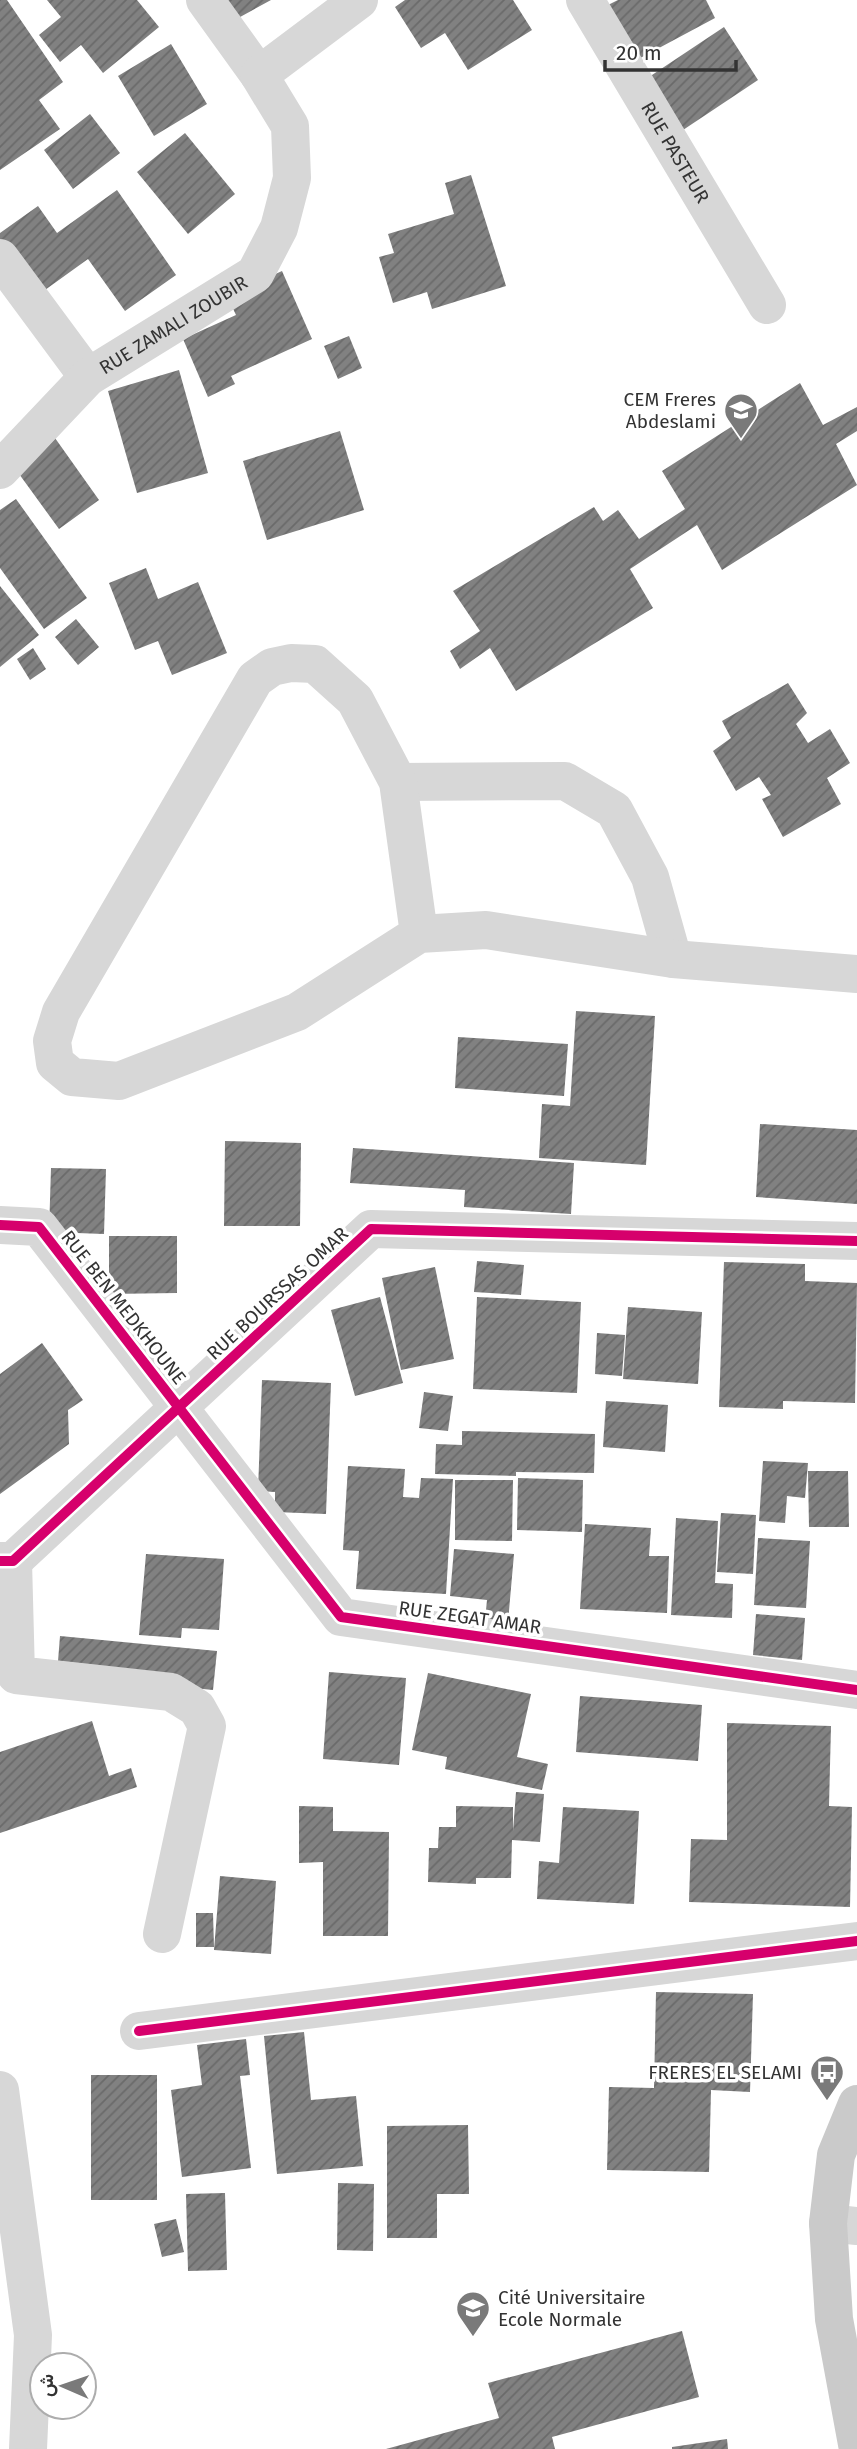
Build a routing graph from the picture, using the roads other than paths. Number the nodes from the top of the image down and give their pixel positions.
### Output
1 (205, 0) edge
2 (359, 0) edge
3 (585, 0) edge
4 (259, 75) junction
5 (0, 258) edge
6 (766, 305) dead end
7 (88, 377) junction
8 (0, 470) edge
9 (398, 782) junction
10 (419, 934) junction
11 (673, 959) junction
12 (857, 974) edge
13 (0, 1225) edge
14 (857, 1241) edge
15 (180, 1406) junction
16 (7, 1561) edge
17 (857, 1690) edge
18 (162, 1934) dead end
19 (857, 1941) edge
20 (139, 2031) dead end
21 (0, 2090) edge
22 (857, 2104) edge
23 (842, 2225) edge
24 (857, 2444) edge
25 (28, 2449) edge

1 - 4 street, RUE ZAMALI ZOUBIR
2 - 4 street
3 - 6 street, RUE PASTEUR
4 - 7 street, RUE ZAMALI ZOUBIR
5 - 7 street
7 - 8 street, RUE ZAMALI ZOUBIR
9 - 10 street
9 - 10 street
9 - 11 street
10 - 11 street
11 - 12 street
13 - 15 street, RUE BEN MEDKHOUNE
14 - 15 street, RUE BOURSSAS OMAR
15 - 16 street, RUE BOURSSAS OMAR
15 - 17 street, RUE ZEGAT AMAR
16 - 18 street
19 - 20 street
21 - 25 street
22 - 23 main road
23 - 24 main road

